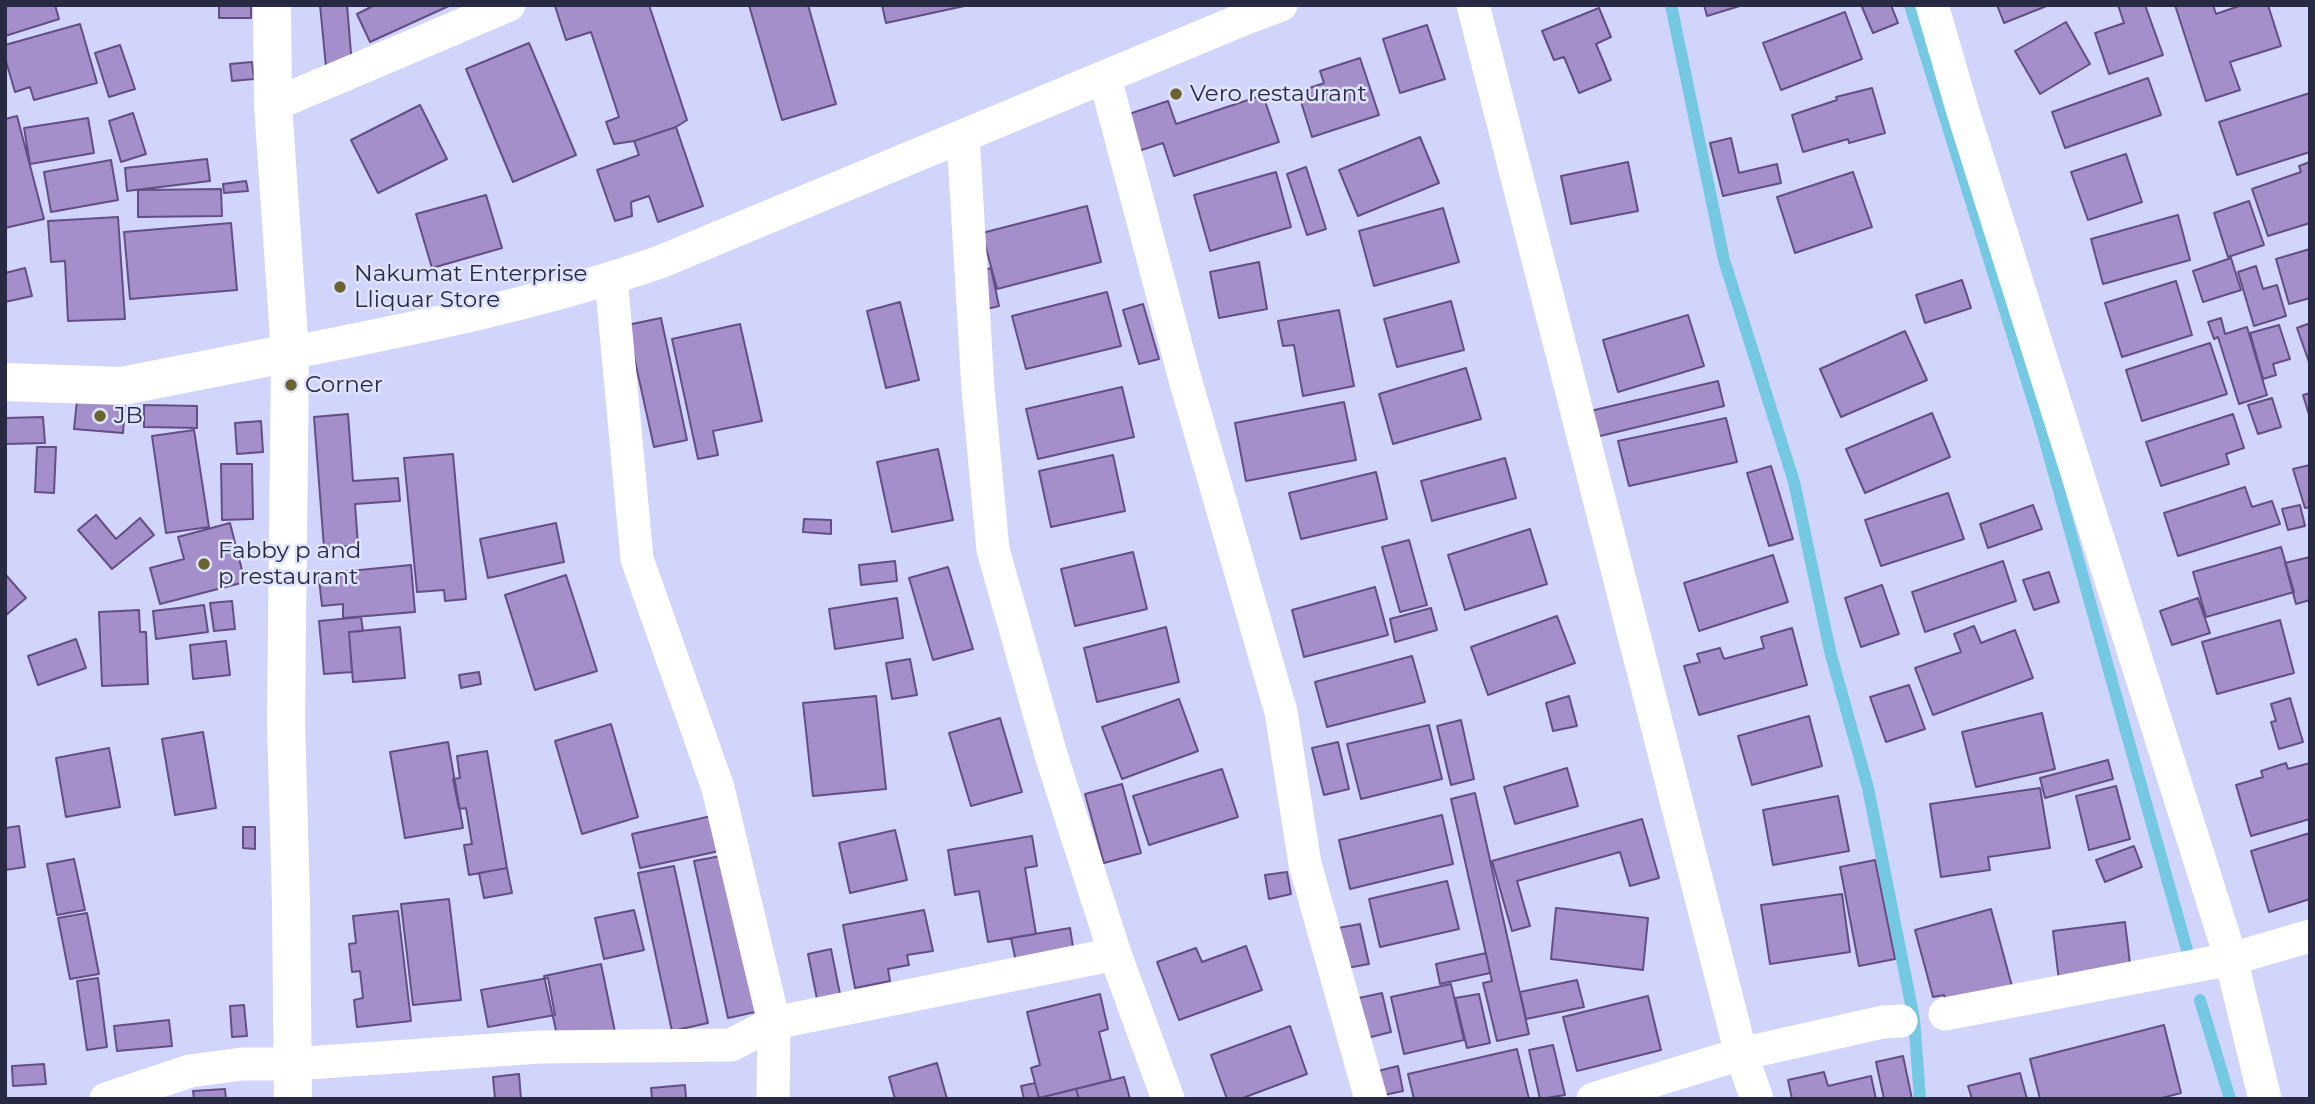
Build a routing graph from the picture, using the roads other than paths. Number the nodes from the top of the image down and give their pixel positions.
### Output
1 (272, 5) edge
2 (509, 5) edge
3 (1281, 5) edge
4 (1473, 5) edge
5 (1932, 5) edge
6 (1243, 11) edge
7 (1105, 78) junction
8 (273, 106) junction
9 (963, 136) junction
10 (611, 279) junction
11 (290, 353) junction
12 (5, 382) edge
13 (2310, 936) edge
14 (1115, 954) junction
15 (2231, 959) junction
16 (1945, 1014) dead end
17 (1901, 1021) dead end
18 (774, 1023) junction
19 (1741, 1054) junction
20 (292, 1081) edge
21 (106, 1099) edge
22 (773, 1099) edge
23 (1168, 1099) edge
24 (1371, 1099) edge
25 (1593, 1099) edge
26 (1757, 1099) edge
27 (2265, 1099) edge

1 - 8 street
2 - 8 street
3 - 6 street
4 - 19 street
5 - 15 street
6 - 7 street
7 - 9 street
7 - 24 street
8 - 11 street
9 - 10 street
9 - 14 street
10 - 11 street
10 - 18 street
11 - 12 street
11 - 20 street
13 - 15 street
14 - 18 street
14 - 23 street
15 - 16 street
15 - 27 street
17 - 19 street
18 - 20 street
18 - 22 street
19 - 25 street
19 - 26 street
20 - 21 street

